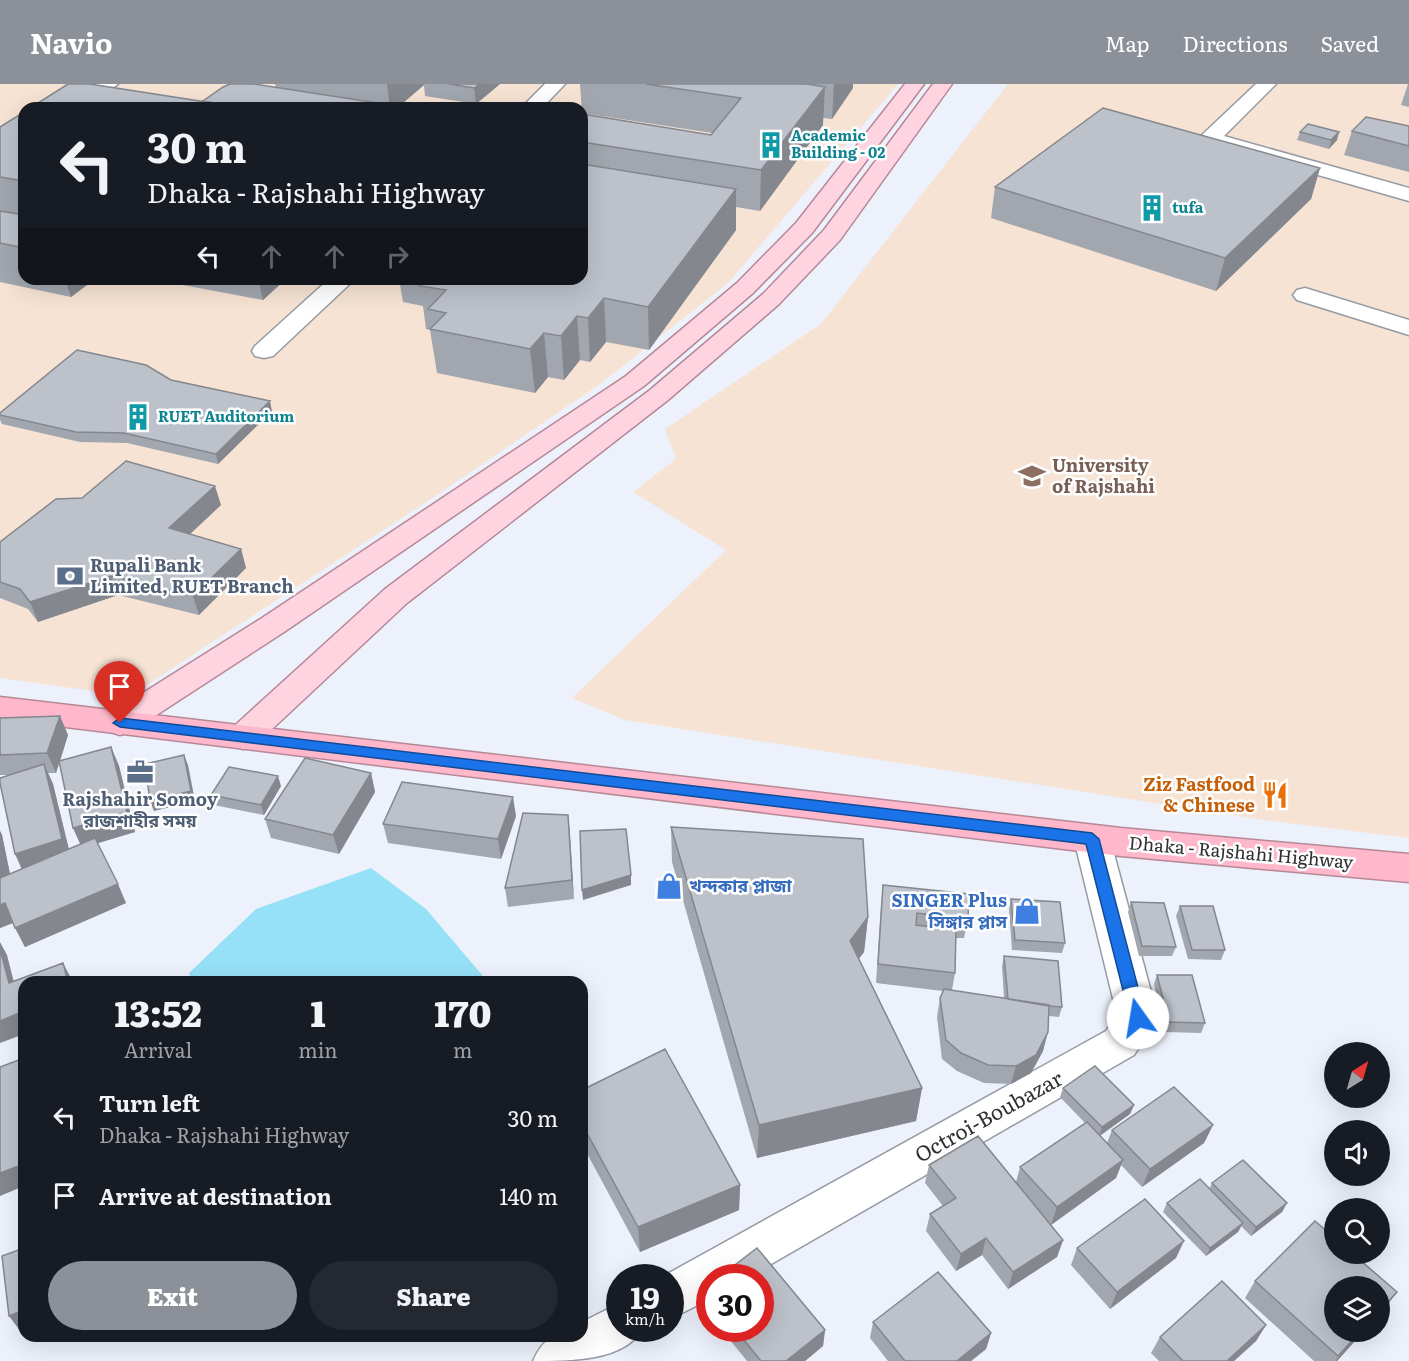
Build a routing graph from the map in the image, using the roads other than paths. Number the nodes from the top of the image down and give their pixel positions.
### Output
1 (109, 84) edge
2 (556, 84) edge
3 (915, 84) edge
4 (943, 84) edge
5 (1267, 84) edge
6 (81, 102) edge
7 (537, 102) edge
8 (1409, 195) edge
9 (336, 285) edge
10 (1305, 296) dead end
11 (1409, 328) edge
12 (264, 351) dead end
13 (0, 708) edge
14 (120, 723) junction
15 (243, 737) junction
16 (1092, 839) junction
17 (1409, 868) edge
18 (684, 1289) edge
19 (606, 1334) edge
20 (557, 1361) edge

1 - 6 street
2 - 7 street
3 - 14 main road
4 - 15 main road
5 - 8 street
9 - 12 street
10 - 11 street
13 - 14 highway, Dhaka - Rajshahi Highway
14 - 15 highway, Dhaka - Rajshahi Highway
15 - 16 highway, Dhaka - Rajshahi Highway
16 - 17 highway, Dhaka - Rajshahi Highway
16 - 18 street, Octroi-Boubazar
19 - 20 street

